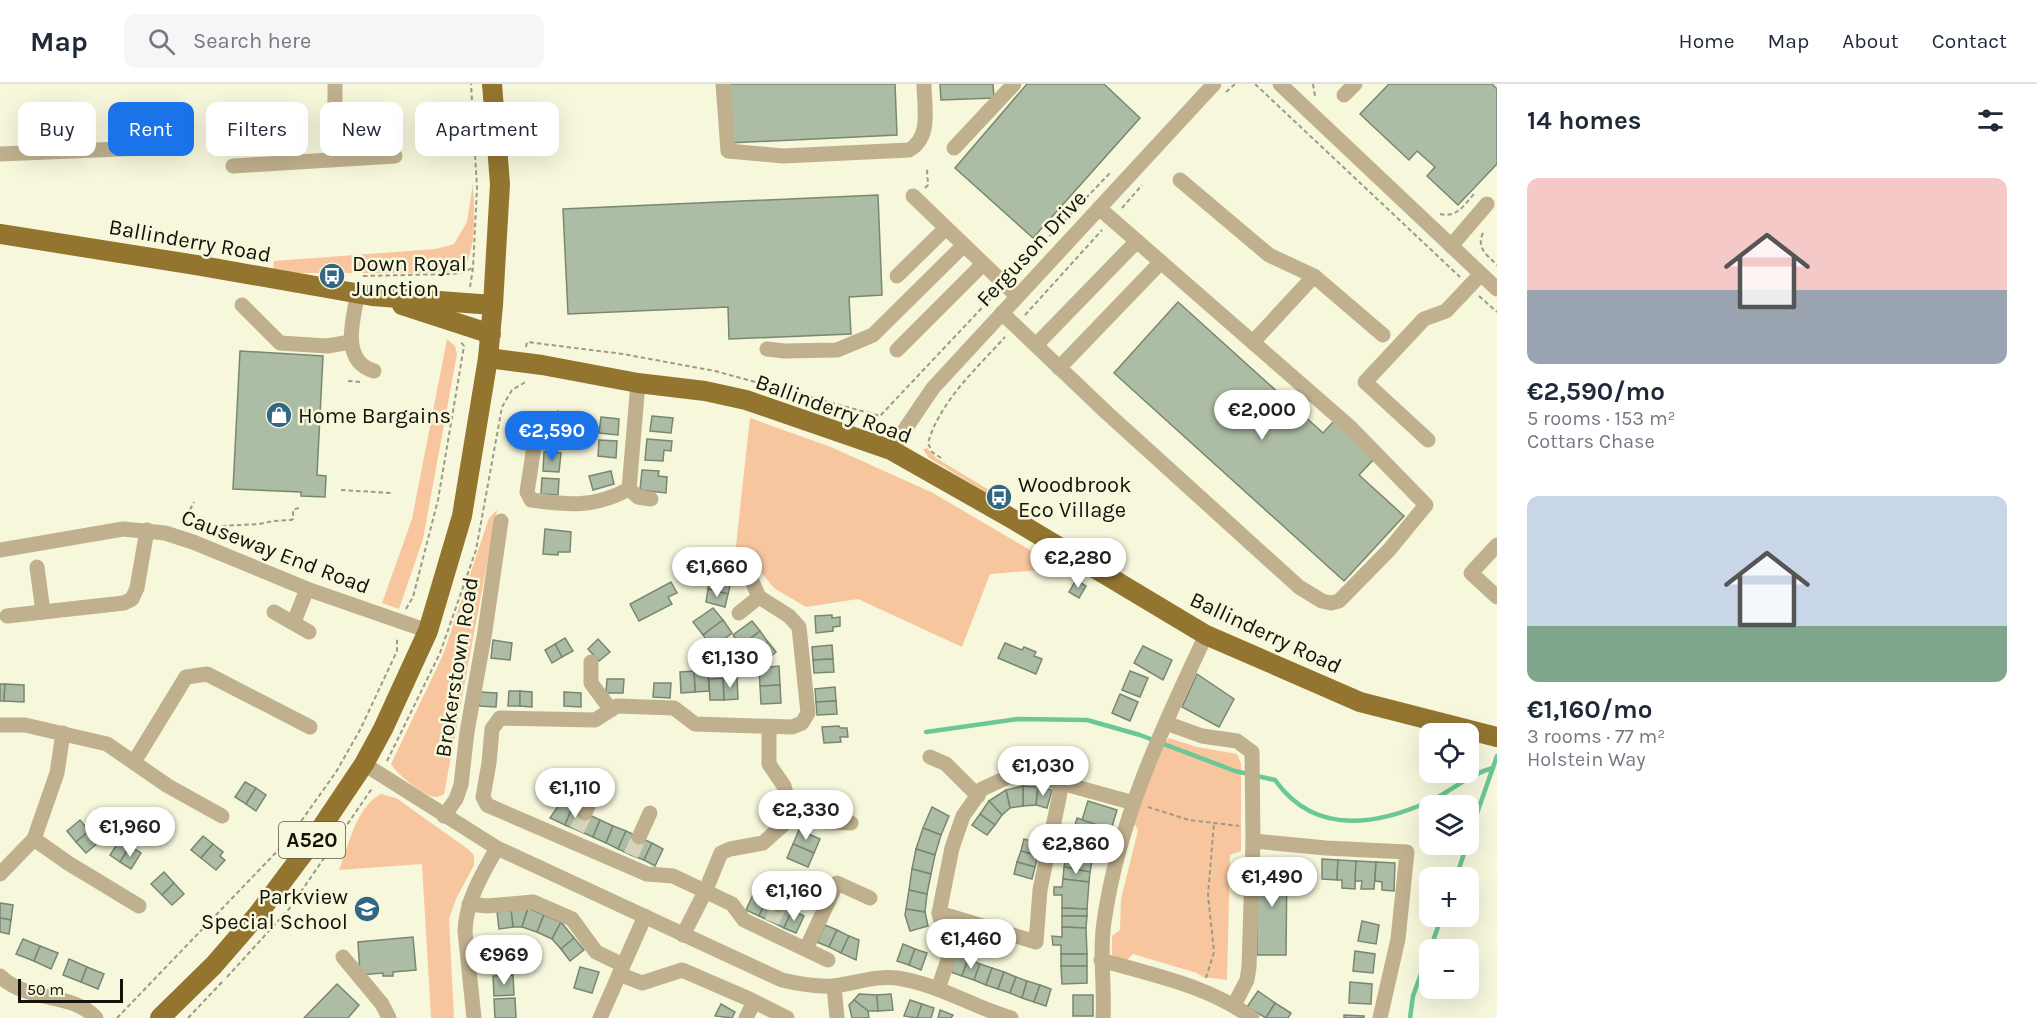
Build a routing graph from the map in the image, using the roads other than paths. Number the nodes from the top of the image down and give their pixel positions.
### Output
1 (335, 84) edge
2 (492, 84) edge
3 (723, 84) edge
4 (924, 84) edge
5 (1014, 84) edge
6 (1284, 85) edge
7 (1220, 88) edge
8 (954, 148) dead end
9 (108, 150) edge
10 (0, 154) edge
11 (395, 156) dead end
12 (335, 159) junction
13 (233, 166) dead end
14 (1180, 180) dead end
15 (913, 196) dead end
16 (1487, 204) dead end
17 (1098, 208) junction
18 (946, 228) junction
19 (0, 234) edge
20 (1137, 241) junction
21 (964, 245) junction
22 (1450, 246) junction
23 (1161, 262) junction
24 (983, 264) junction
25 (1480, 274) junction
26 (897, 276) dead end
27 (1314, 276) junction
28 (363, 288) junction
29 (1497, 290) edge
30 (1017, 296) junction
31 (242, 304) dead end
32 (493, 305) junction
33 (1002, 313) junction
34 (491, 334) junction
35 (1383, 335) dead end
36 (351, 342) junction
37 (1253, 342) junction
38 (1036, 345) junction
39 (767, 349) dead end
40 (897, 350) dead end
41 (488, 358) junction
42 (1059, 368) junction
43 (374, 371) dead end
44 (638, 383) junction
45 (537, 427) dead end
46 (1428, 440) dead end
47 (891, 450) junction
48 (629, 489) junction
49 (651, 499) dead end
50 (501, 520) dead end
51 (147, 530) junction
52 (1497, 545) edge
53 (0, 550) edge
54 (37, 567) dead end
55 (751, 579) dead end
56 (307, 589) junction
57 (759, 597) junction
58 (1497, 597) edge
59 (43, 612) junction
60 (274, 612) dead end
61 (739, 613) dead end
62 (7, 616) dead end
63 (294, 622) junction
64 (428, 631) junction
65 (309, 632) dead end
66 (1206, 634) junction
67 (591, 662) dead end
68 (611, 710) junction
69 (0, 725) edge
70 (310, 727) dead end
71 (769, 727) junction
72 (1163, 728) junction
73 (63, 733) junction
74 (1496, 737) edge
75 (930, 757) dead end
76 (134, 762) junction
77 (364, 764) junction
78 (1062, 783) junction
79 (596, 787) dead end
80 (978, 796) junction
81 (1134, 803) junction
82 (585, 813) tunnel mouth
83 (650, 813) dead end
84 (787, 815) junction
85 (222, 816) dead end
86 (444, 816) junction
87 (851, 824) dead end
88 (1253, 834) junction
89 (639, 837) tunnel mouth
90 (34, 839) junction
91 (497, 848) junction
92 (0, 874) edge
93 (790, 880) dead end
94 (705, 892) junction
95 (870, 898) dead end
96 (470, 904) junction
97 (780, 904) tunnel mouth
98 (139, 906) dead end
99 (939, 913) junction
100 (645, 916) junction
101 (683, 935) junction
102 (807, 950) junction
103 (344, 957) dead end
104 (828, 960) dead end
105 (1101, 960) junction
106 (621, 969) junction
107 (0, 976) edge
108 (834, 986) junction
109 (938, 989) junction
110 (754, 1002) junction
111 (1234, 1005) junction
112 (992, 1015) edge
113 (96, 1018) edge
114 (160, 1018) edge
115 (389, 1018) edge
116 (474, 1018) edge
117 (600, 1018) edge
118 (746, 1018) edge
119 (787, 1018) edge
120 (837, 1018) edge
121 (1011, 1018) edge
122 (1104, 1018) edge
123 (1252, 1018) edge
124 (1380, 1018) edge

1 - 12 street
2 - 32 main road, A520
3 - 4 street
5 - 8 street
6 - 22 street
7 - 17 street, Ferguson Drive
9 - 10 street
11 - 12 street
12 - 13 street
14 - 27 street
15 - 18 street
16 - 22 street
17 - 20 street
17 - 30 street, Ferguson Drive
18 - 21 street
18 - 26 street
19 - 28 main road, Ballinderry Road
20 - 23 street
20 - 38 street
21 - 24 street
21 - 39 street
22 - 25 street
23 - 37 street
23 - 42 street
24 - 30 street
24 - 40 street
25 - 29 street
25 - 46 street
27 - 35 street
27 - 37 street
28 - 32 main road, Ballinderry Road
28 - 34 main road, Ballinderry Road
28 - 36 street
30 - 33 street, Ferguson Drive
31 - 36 street
32 - 34 main road, A520
33 - 38 street
33 - 47 street, Ferguson Drive
34 - 41 main road, A520
36 - 43 street
37 - 42 street
38 - 42 street
41 - 44 main road, Ballinderry Road
41 - 64 main road, A520
44 - 47 main road, Ballinderry Road
44 - 48 street
45 - 48 street
47 - 66 main road, Ballinderry Road
48 - 49 street
50 - 86 street, Brokerstown Road
51 - 53 street, Causeway End Road
51 - 56 street, Causeway End Road
51 - 59 street
52 - 58 street
54 - 59 street
55 - 57 street
56 - 63 street
56 - 64 street, Causeway End Road
57 - 61 street
57 - 71 street
59 - 62 street
60 - 63 street
63 - 65 street
64 - 77 main road, A520
66 - 72 street
66 - 74 main road, Ballinderry Road
67 - 68 street
68 - 71 street
68 - 94 street
69 - 73 street
70 - 76 street
71 - 84 street
72 - 81 street
72 - 88 street
73 - 76 street
73 - 90 street
75 - 80 street
76 - 85 street
77 - 86 street
77 - 114 main road, A520
78 - 80 street
78 - 81 street
78 - 99 street
79 - 82 street
80 - 99 street
81 - 105 street
83 - 89 street
84 - 87 street
84 - 94 street
86 - 91 street
88 - 111 street
88 - 124 street
90 - 92 street
90 - 98 street
91 - 96 street
91 - 100 street
93 - 97 street
94 - 101 street
94 - 102 street
95 - 102 street
96 - 106 street
96 - 116 street
99 - 109 street
100 - 101 street
100 - 106 street
101 - 108 street
102 - 104 street
103 - 115 street
105 - 111 street
105 - 122 street
106 - 110 street
106 - 117 street
107 - 113 street
108 - 109 street
108 - 120 street
109 - 112 street
110 - 118 street
110 - 119 street
111 - 123 street
112 - 121 street

